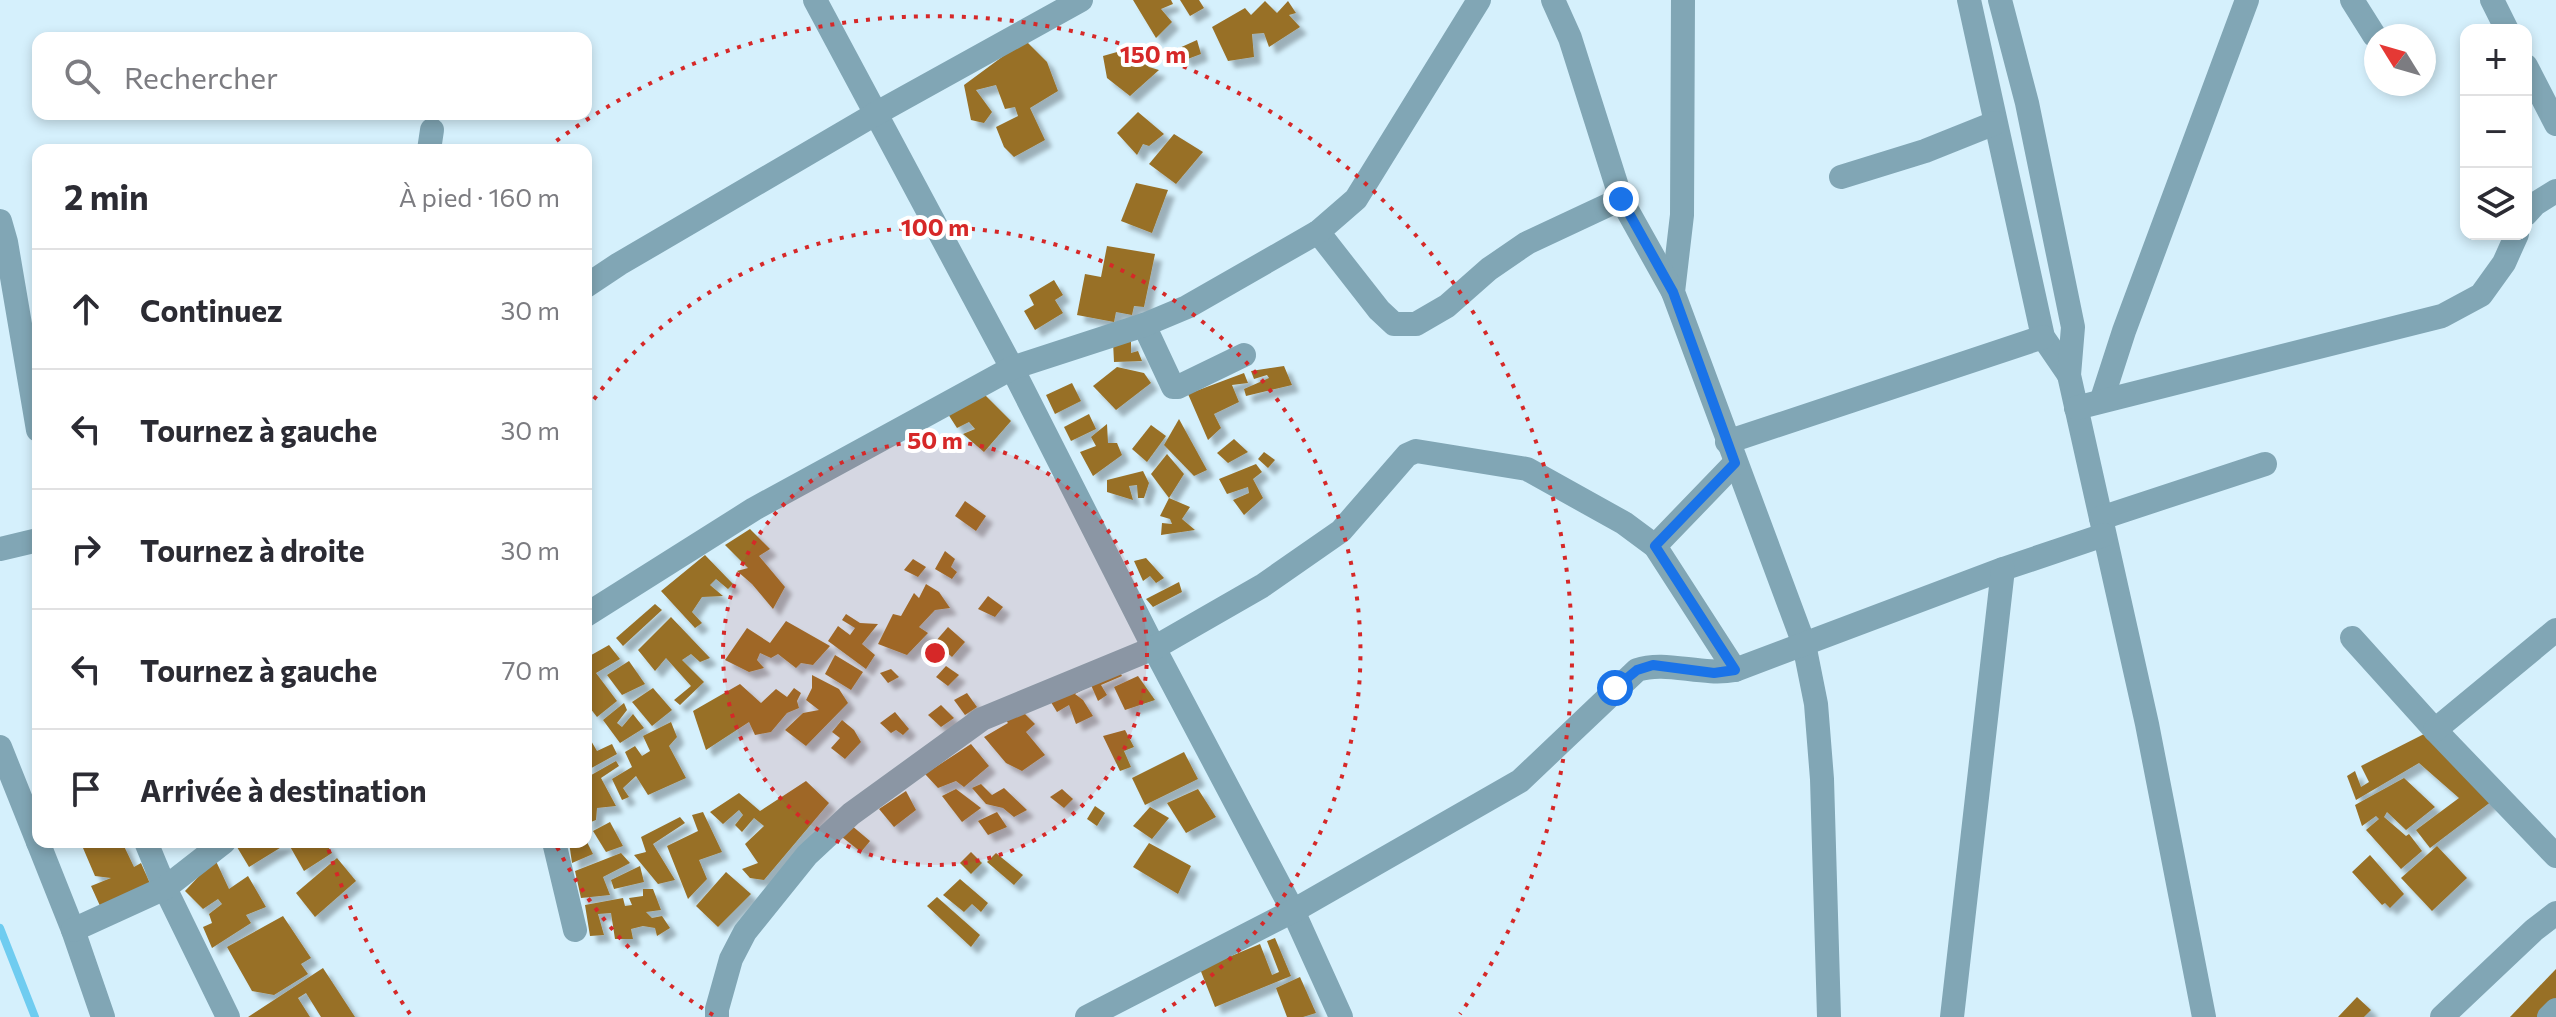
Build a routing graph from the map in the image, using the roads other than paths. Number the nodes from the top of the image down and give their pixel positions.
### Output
1 (815, 0) edge
2 (1081, 0) edge
3 (1479, 0) edge
4 (1553, 0) edge
5 (1683, 0) edge
6 (1969, 0) edge
7 (2000, 0) edge
8 (2247, 0) edge
9 (2352, 0) edge
10 (2492, 0) edge
11 (2367, 24) edge
12 (2504, 24) edge
13 (2532, 78) edge
14 (877, 113) junction
15 (1995, 123) junction
16 (2556, 124) edge
17 (1841, 177) dead end
18 (2556, 191) edge
19 (1621, 199) junction
20 (2532, 207) edge
21 (0, 221) edge
22 (1318, 232) junction
23 (2514, 240) edge
24 (592, 282) edge
25 (1673, 292) junction
26 (1144, 325) junction
27 (2043, 337) junction
28 (1244, 355) dead end
29 (1012, 368) junction
30 (2069, 375) junction
31 (32, 395) edge
32 (2102, 399) junction
33 (2076, 408) junction
34 (1731, 452) junction
35 (2265, 464) dead end
36 (2103, 526) junction
37 (32, 541) edge
38 (1655, 546) junction
39 (0, 549) edge
40 (2003, 569) junction
41 (592, 611) edge
42 (2556, 630) edge
43 (2352, 638) dead end
44 (1804, 644) junction
45 (1154, 648) junction
46 (1735, 670) junction
47 (2435, 730) junction
48 (0, 747) edge
49 (32, 827) edge
50 (40, 848) edge
51 (148, 848) edge
52 (216, 848) edge
53 (555, 848) edge
54 (2556, 856) edge
55 (165, 888) junction
56 (1293, 911) junction
57 (2556, 913) edge
58 (73, 930) junction
59 (575, 930) dead end
60 (2556, 1010) edge
61 (103, 1017) edge
62 (228, 1017) edge
63 (717, 1017) edge
64 (1087, 1017) edge
65 (1341, 1017) edge
66 (1829, 1017) edge
67 (1952, 1017) edge
68 (2204, 1017) edge
69 (2442, 1017) edge
70 (2549, 1017) edge

1 - 14 street
2 - 14 street
3 - 22 street
4 - 19 street
5 - 25 street
6 - 15 street
7 - 30 street
8 - 32 street
9 - 11 street
10 - 12 street
13 - 16 street
14 - 24 street
14 - 29 street
15 - 17 street
15 - 27 street
18 - 20 street
19 - 22 street
19 - 25 street
21 - 31 street
22 - 26 street
23 - 32 street
25 - 34 street
26 - 28 street
26 - 29 street
27 - 30 street
27 - 34 street
29 - 41 street
29 - 45 street
30 - 33 street
32 - 33 street
33 - 36 street
34 - 38 street
34 - 44 street
35 - 36 street
36 - 40 street
36 - 68 street
37 - 39 street
38 - 45 street
38 - 46 street
40 - 44 street
40 - 67 street
42 - 47 street
43 - 47 street
44 - 46 street
44 - 66 street
45 - 56 street
45 - 63 street
46 - 56 street
47 - 54 street
48 - 49 street
50 - 58 street
51 - 55 street
52 - 55 street
53 - 59 street
55 - 58 street
55 - 62 street
56 - 64 street
56 - 65 street
57 - 69 street
58 - 61 street
60 - 70 street

